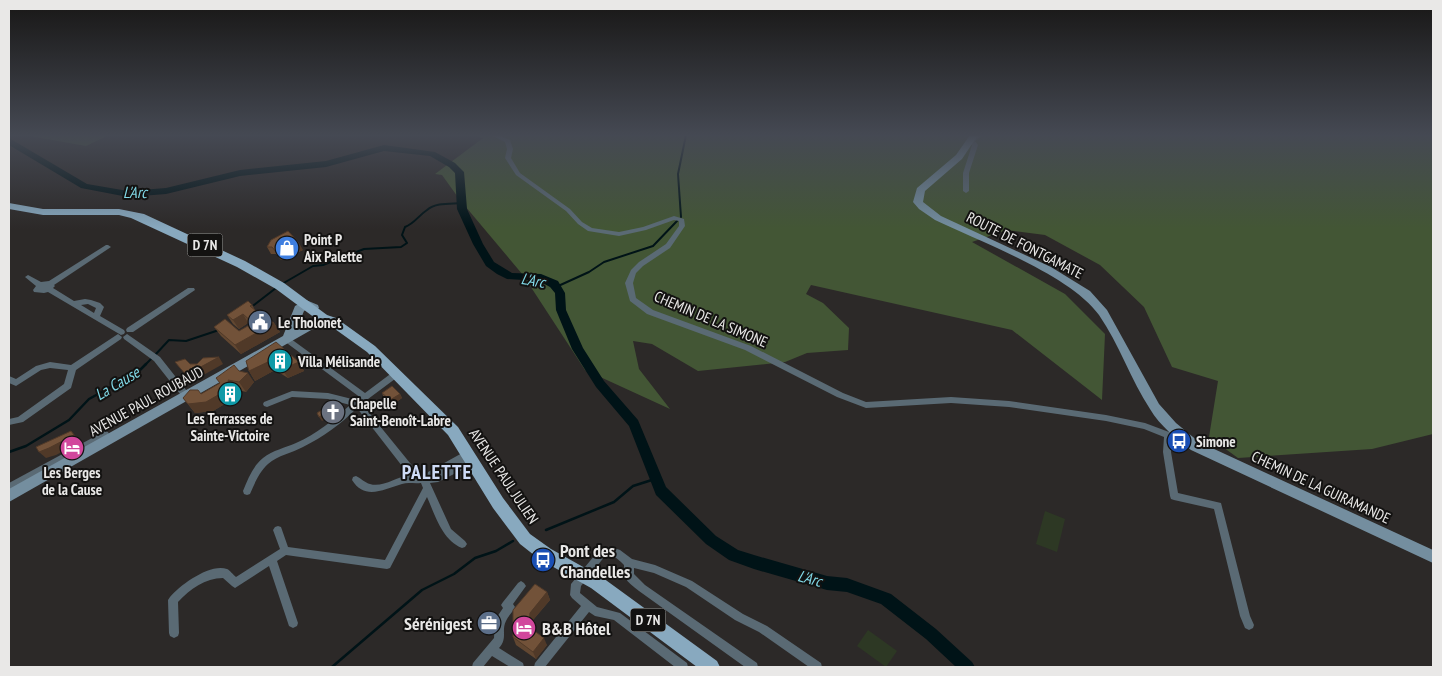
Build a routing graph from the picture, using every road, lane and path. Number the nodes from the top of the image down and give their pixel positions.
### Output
1 (513, 167) edge
2 (948, 167) edge
3 (968, 167) edge
4 (966, 191) dead end
5 (9, 205) edge
6 (108, 247) dead end
7 (28, 277) dead end
8 (277, 283) junction
9 (50, 286) junction
10 (191, 290) dead end
11 (303, 305) junction
12 (327, 316) junction
13 (294, 320) junction
14 (311, 326) junction
15 (124, 334) junction
16 (287, 339) junction
17 (72, 368) junction
18 (396, 374) junction
19 (11, 383) edge
20 (187, 397) junction
21 (365, 397) junction
22 (357, 403) junction
23 (267, 404) dead end
24 (9, 422) edge
25 (105, 434) dead end
26 (1168, 434) junction
27 (1195, 446) junction
28 (86, 449) junction
29 (469, 458) junction
30 (356, 480) dead end
31 (425, 482) junction
32 (9, 487) edge
33 (247, 491) dead end
34 (9, 496) edge
35 (278, 530) dead end
36 (462, 544) dead end
37 (285, 551) junction
38 (1433, 557) edge
39 (272, 560) junction
40 (629, 563) junction
41 (584, 574) junction
42 (521, 586) dead end
43 (587, 607) junction
44 (293, 623) dead end
45 (1249, 625) dead end
46 (174, 633) dead end
47 (492, 649) junction
48 (751, 665) edge
49 (477, 667) edge
50 (520, 667) edge
51 (540, 667) edge
52 (682, 667) edge
53 (711, 667) edge
54 (817, 667) edge

1 - 26 street, CHEMIN DE LA SIMONE
2 - 27 street, ROUTE DE FONTGAMATE
3 - 4 street
5 - 8 main road, AVENUE PAUL JULIEN / D 7N
6 - 9 street
7 - 9 street
8 - 11 main road, AVENUE PAUL JULIEN / D 7N
8 - 12 main road, AVENUE PAUL JULIEN / D 7N
9 - 15 street
10 - 15 street
11 - 12 main road, AVENUE PAUL JULIEN / D 7N
11 - 13 street
12 - 14 street, AVENUE PAUL ROUBAUD
12 - 18 main road, AVENUE PAUL JULIEN / D 7N
13 - 14 street
13 - 16 street
14 - 16 street, AVENUE PAUL ROUBAUD
15 - 17 street
15 - 20 street
16 - 20 street, AVENUE PAUL ROUBAUD
16 - 21 street
17 - 19 street
17 - 24 street
18 - 21 street
18 - 29 main road, AVENUE PAUL JULIEN / D 7N
20 - 28 street, AVENUE PAUL ROUBAUD
21 - 22 street
22 - 23 street
22 - 31 street
22 - 33 street
25 - 28 street, AVENUE PAUL ROUBAUD
26 - 27 street, CHEMIN DE LA SIMONE
26 - 45 street
27 - 38 street, CHEMIN DE LA GUIRAMANDE
28 - 32 street, AVENUE PAUL ROUBAUD
28 - 34 street, AVENUE PAUL ROUBAUD
29 - 31 street
29 - 41 main road, AVENUE PAUL JULIEN / D 7N
30 - 31 street
31 - 36 street
31 - 37 street
35 - 37 street
37 - 39 street
39 - 44 street
39 - 46 street
40 - 41 street
40 - 48 street
40 - 54 street
41 - 43 street
41 - 53 main road, AVENUE PAUL JULIEN / D 7N
42 - 47 street
43 - 51 street
43 - 52 street
47 - 49 street
47 - 50 street

